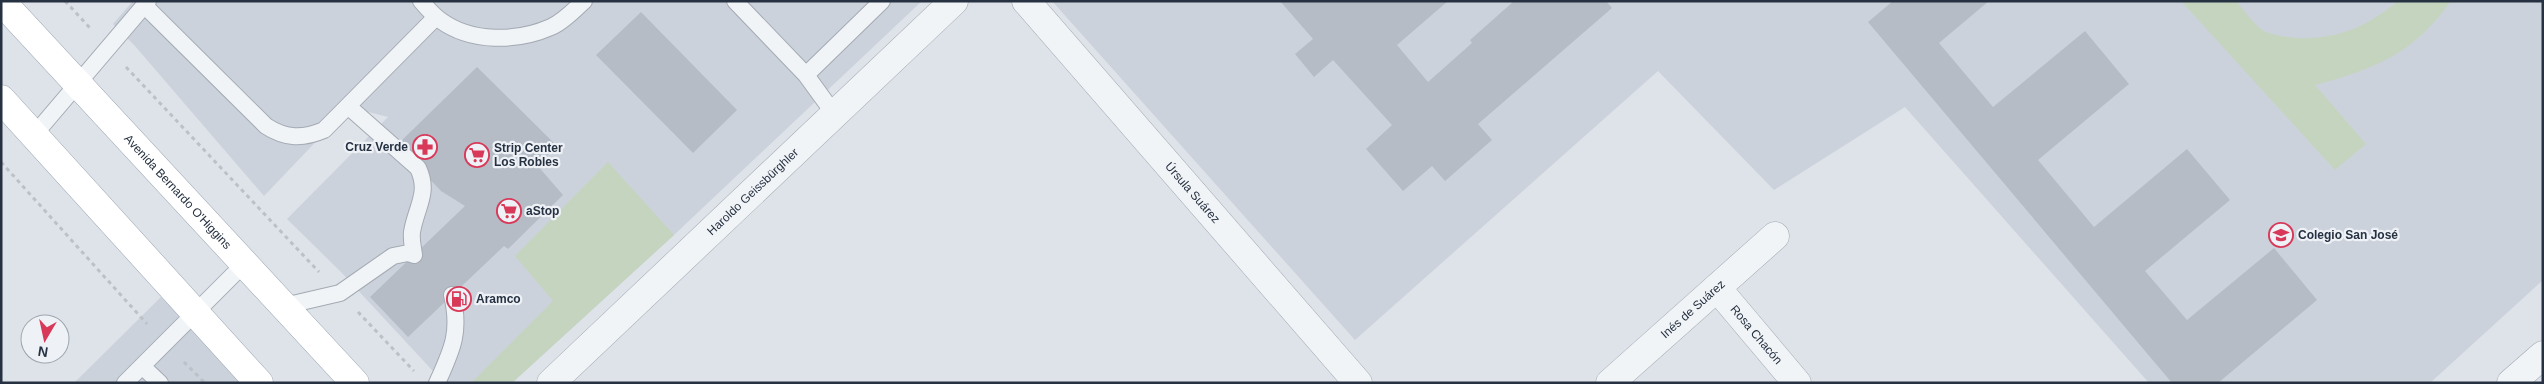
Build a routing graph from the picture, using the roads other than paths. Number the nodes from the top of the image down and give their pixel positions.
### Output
1 (1, 1) edge
2 (421, 1) edge
3 (584, 1) edge
4 (735, 1) edge
5 (882, 1) edge
6 (954, 1) edge
7 (1026, 1) edge
8 (146, 4) edge
9 (436, 17) junction
10 (806, 75) junction
11 (76, 84) junction
12 (1, 99) edge
13 (349, 107) junction
14 (835, 115) junction
15 (34, 135) junction
16 (1775, 236) dead end
17 (244, 264) junction
18 (1717, 288) junction
19 (452, 295) dead end
20 (284, 306) junction
21 (194, 314) junction
22 (2543, 355) edge
23 (142, 366) junction
24 (125, 383) edge
25 (160, 383) edge
26 (259, 383) edge
27 (355, 383) edge
28 (437, 383) edge
29 (551, 383) edge
30 (1358, 383) edge
31 (1610, 383) edge
32 (1797, 383) edge
33 (2511, 383) edge

1 - 11 main road, Avenida Bernardo O'Higgins
2 - 9 lane
3 - 9 lane
4 - 10 lane
5 - 10 lane
6 - 14 street, Haroldo Geissbürghler
7 - 30 street, Úrsula Suárez
8 - 11 lane
8 - 13 lane
9 - 13 lane
10 - 14 lane
11 - 15 lane
11 - 17 main road, Avenida Bernardo O'Higgins
12 - 15 main road
13 - 20 lane
14 - 29 street, Haroldo Geissbürghler
15 - 21 main road
16 - 18 street, Inés de Suárez
17 - 20 main road, Avenida Bernardo O'Higgins
17 - 21 lane
18 - 31 street, Inés de Suárez
18 - 32 street, Rosa Chacón
19 - 28 lane
20 - 27 main road, Avenida Bernardo O'Higgins
21 - 23 lane
21 - 26 main road
22 - 33 street
23 - 24 lane
23 - 25 lane

